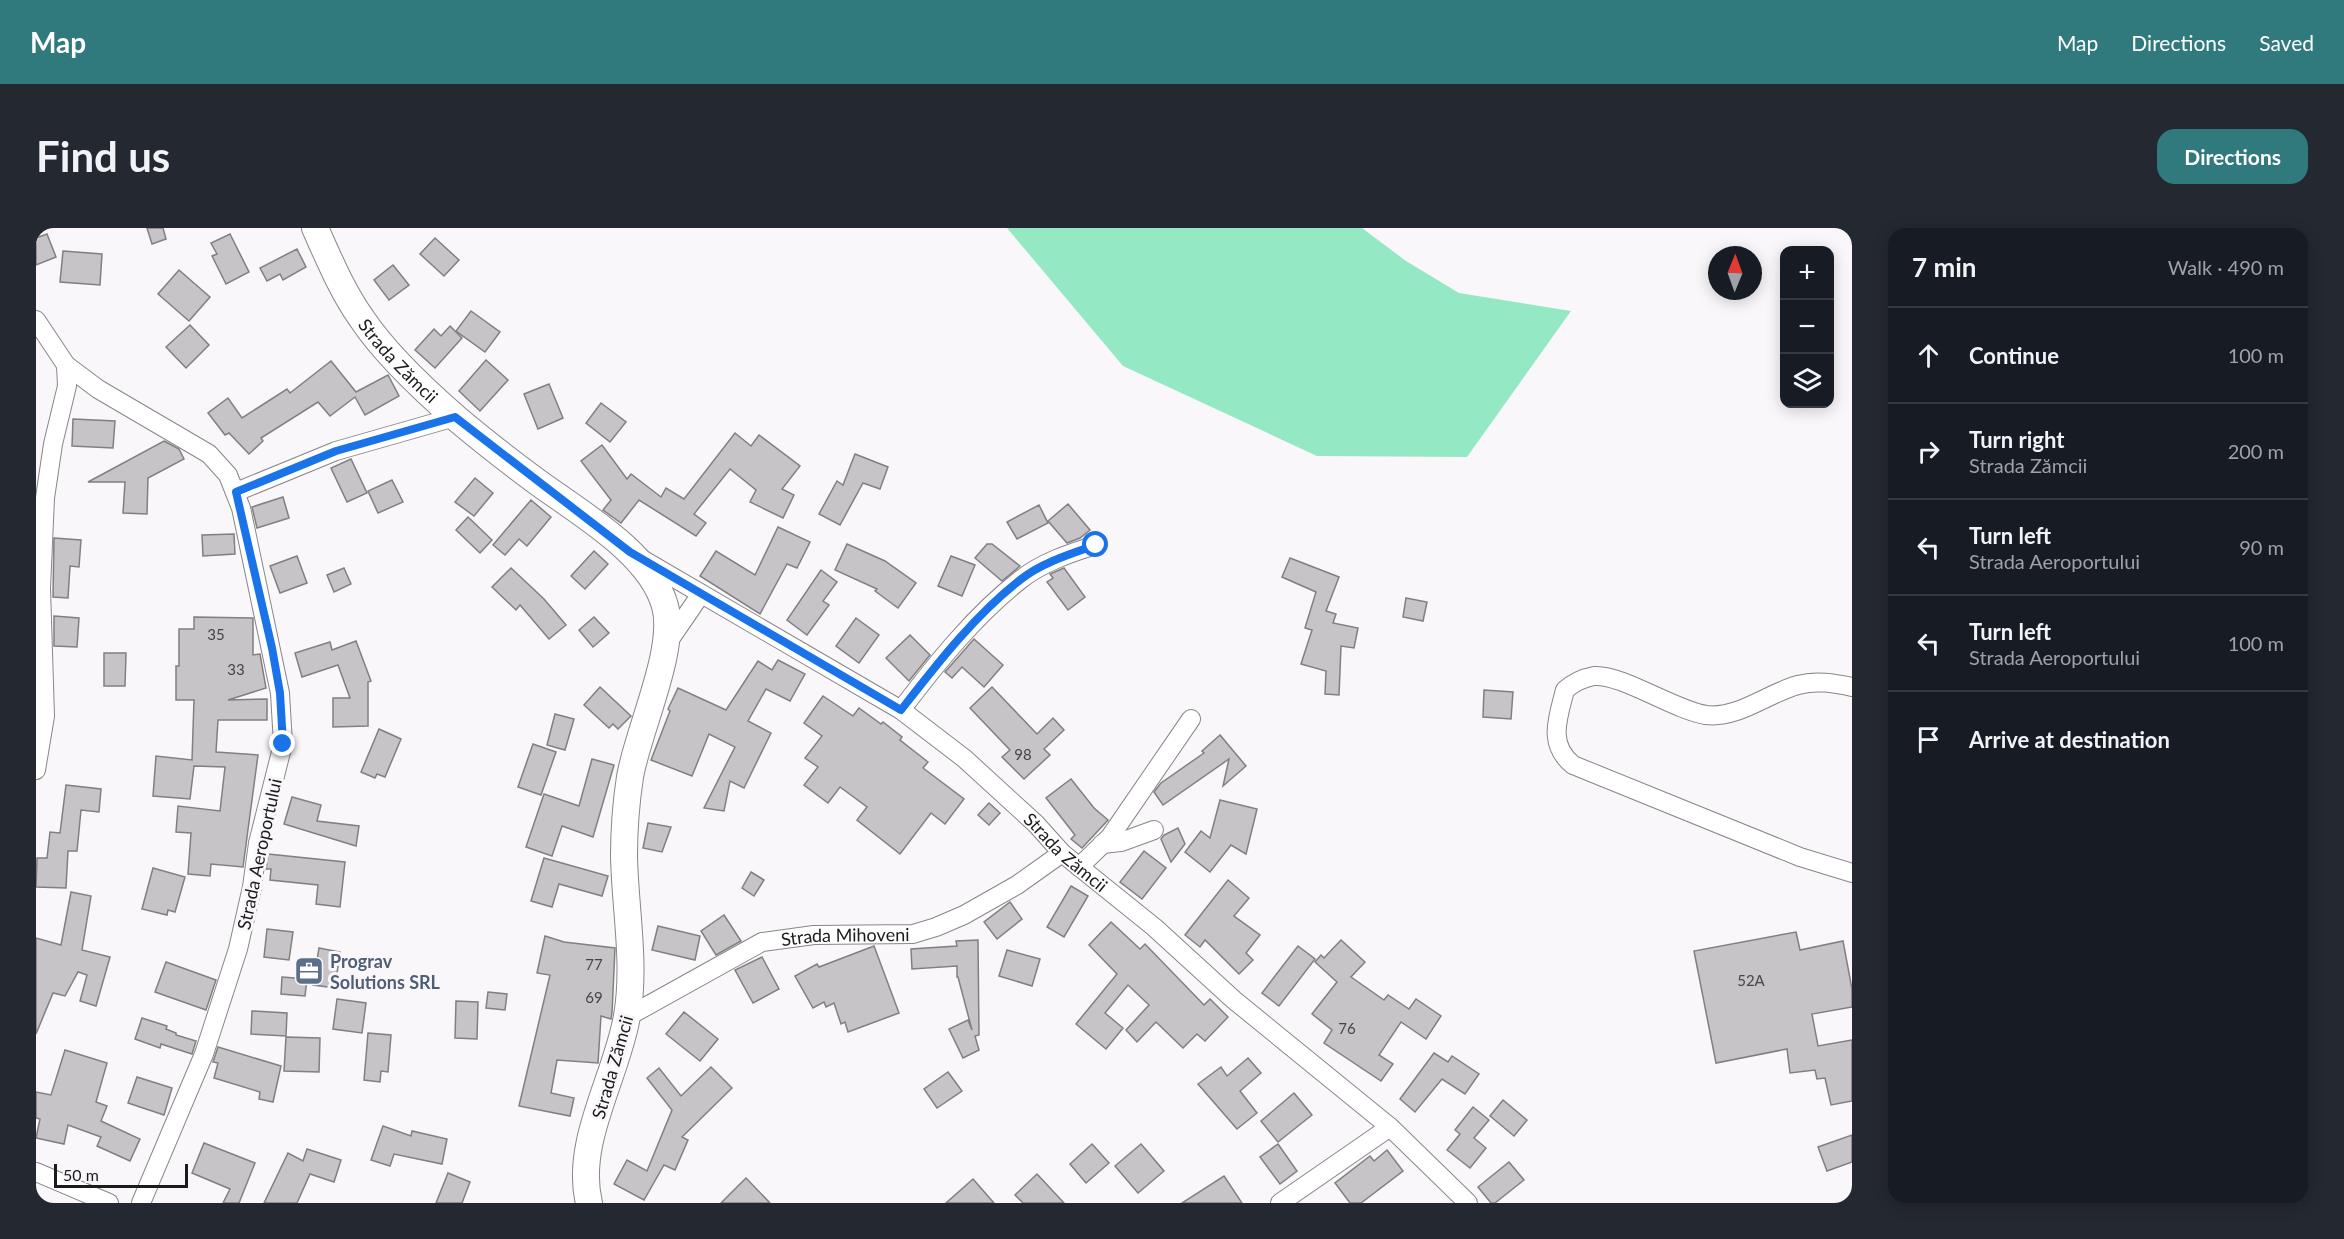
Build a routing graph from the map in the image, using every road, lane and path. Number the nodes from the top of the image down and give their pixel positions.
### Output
1 (315, 228) edge
2 (36, 320) edge
3 (66, 365) junction
4 (455, 417) junction
5 (236, 492) junction
6 (1096, 545) dead end
7 (630, 552) junction
8 (701, 594) junction
9 (39, 623) edge
10 (665, 647) junction
11 (1852, 687) edge
12 (901, 710) junction
13 (1191, 719) dead end
14 (36, 770) edge
15 (1154, 830) dead end
16 (1102, 844) junction
17 (1062, 853) junction
18 (1078, 867) junction
19 (1852, 873) edge
20 (627, 1017) junction
21 (1390, 1127) junction
22 (36, 1172) edge
23 (109, 1203) edge
24 (141, 1203) edge
25 (588, 1203) edge
26 (1280, 1203) edge
27 (1468, 1203) edge

1 - 4 main road, Strada Zămcii
2 - 3 street
3 - 5 street, Strada Aeroportului
3 - 9 street
4 - 5 street
4 - 7 main road, Strada Zămcii
5 - 24 street, Strada Aeroportului
6 - 12 street
7 - 8 street, Strada Zămcii
7 - 10 main road, Strada Zămcii
8 - 10 street
8 - 12 street, Strada Zămcii
9 - 14 street
10 - 20 main road, Strada Zămcii
11 - 19 street
12 - 17 street, Strada Zămcii
13 - 16 street
15 - 16 street
16 - 18 street
17 - 18 street, Strada Zămcii
17 - 20 street, Strada Mihoveni
18 - 21 street, Strada Zămcii
20 - 25 main road, Strada Zămcii
21 - 26 street
21 - 27 street, Strada Zămcii
22 - 23 street

